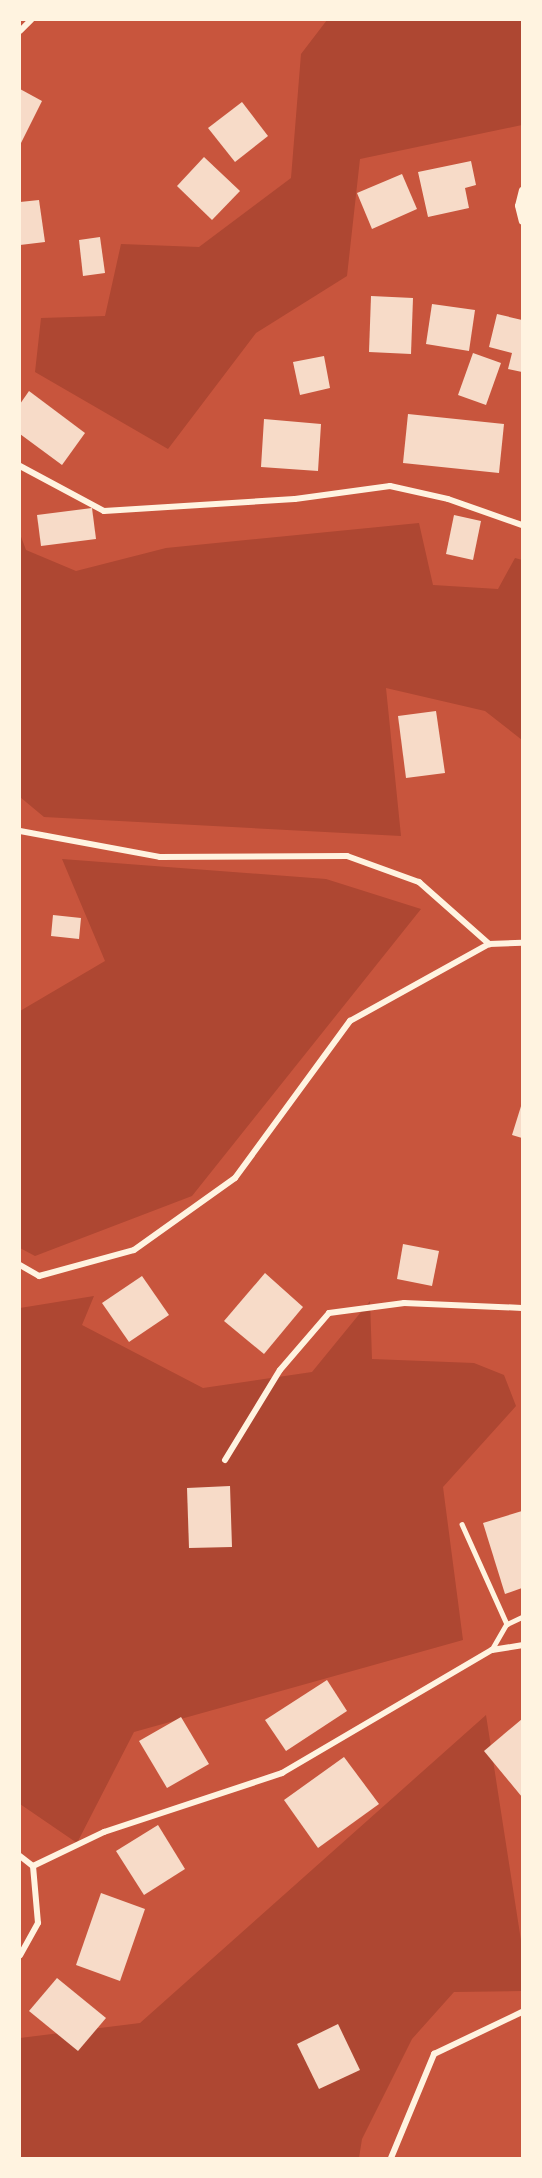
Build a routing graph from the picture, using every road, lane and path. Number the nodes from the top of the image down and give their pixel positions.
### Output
1 (31, 20) edge
2 (20, 31) edge
3 (522, 190) edge
4 (522, 222) edge
5 (20, 466) edge
6 (522, 525) edge
7 (20, 831) edge
8 (522, 943) edge
9 (489, 944) junction
10 (20, 1266) edge
11 (522, 1308) edge
12 (225, 1460) dead end
13 (462, 1524) dead end
14 (522, 1617) edge
15 (507, 1624) junction
16 (522, 1645) edge
17 (492, 1650) junction
18 (20, 1856) edge
19 (33, 1866) junction
20 (20, 1955) edge
21 (522, 2012) edge
22 (391, 2158) edge

1 - 2 street
3 - 4 street
5 - 6 street
7 - 9 street
8 - 9 street
9 - 10 street
11 - 12 street
13 - 15 lane
14 - 15 lane
15 - 17 lane
16 - 17 street
17 - 19 street
18 - 19 street
19 - 20 street
21 - 22 street

